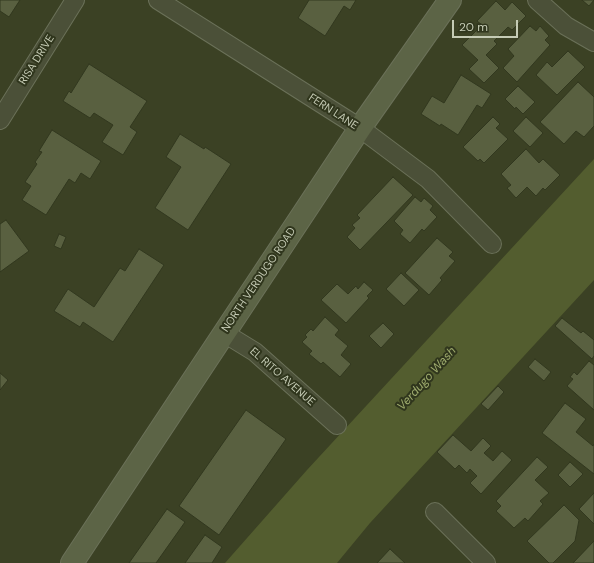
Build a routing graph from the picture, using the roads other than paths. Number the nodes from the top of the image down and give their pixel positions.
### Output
1 (75, 0) edge
2 (158, 0) edge
3 (450, 0) edge
4 (537, 0) edge
5 (594, 42) edge
6 (0, 120) edge
7 (360, 128) junction
8 (492, 244) dead end
9 (224, 333) junction
10 (337, 425) dead end
11 (435, 512) dead end
12 (72, 563) edge
13 (486, 563) edge

1 - 6 street, RISA DRIVE
2 - 7 street, FERN LANE
3 - 7 main road, NORTH VERDUGO ROAD
4 - 5 street
7 - 8 street, FERN LANE
7 - 9 main road, NORTH VERDUGO ROAD
9 - 10 street, EL RITO AVENUE
9 - 12 main road, NORTH VERDUGO ROAD
11 - 13 street

